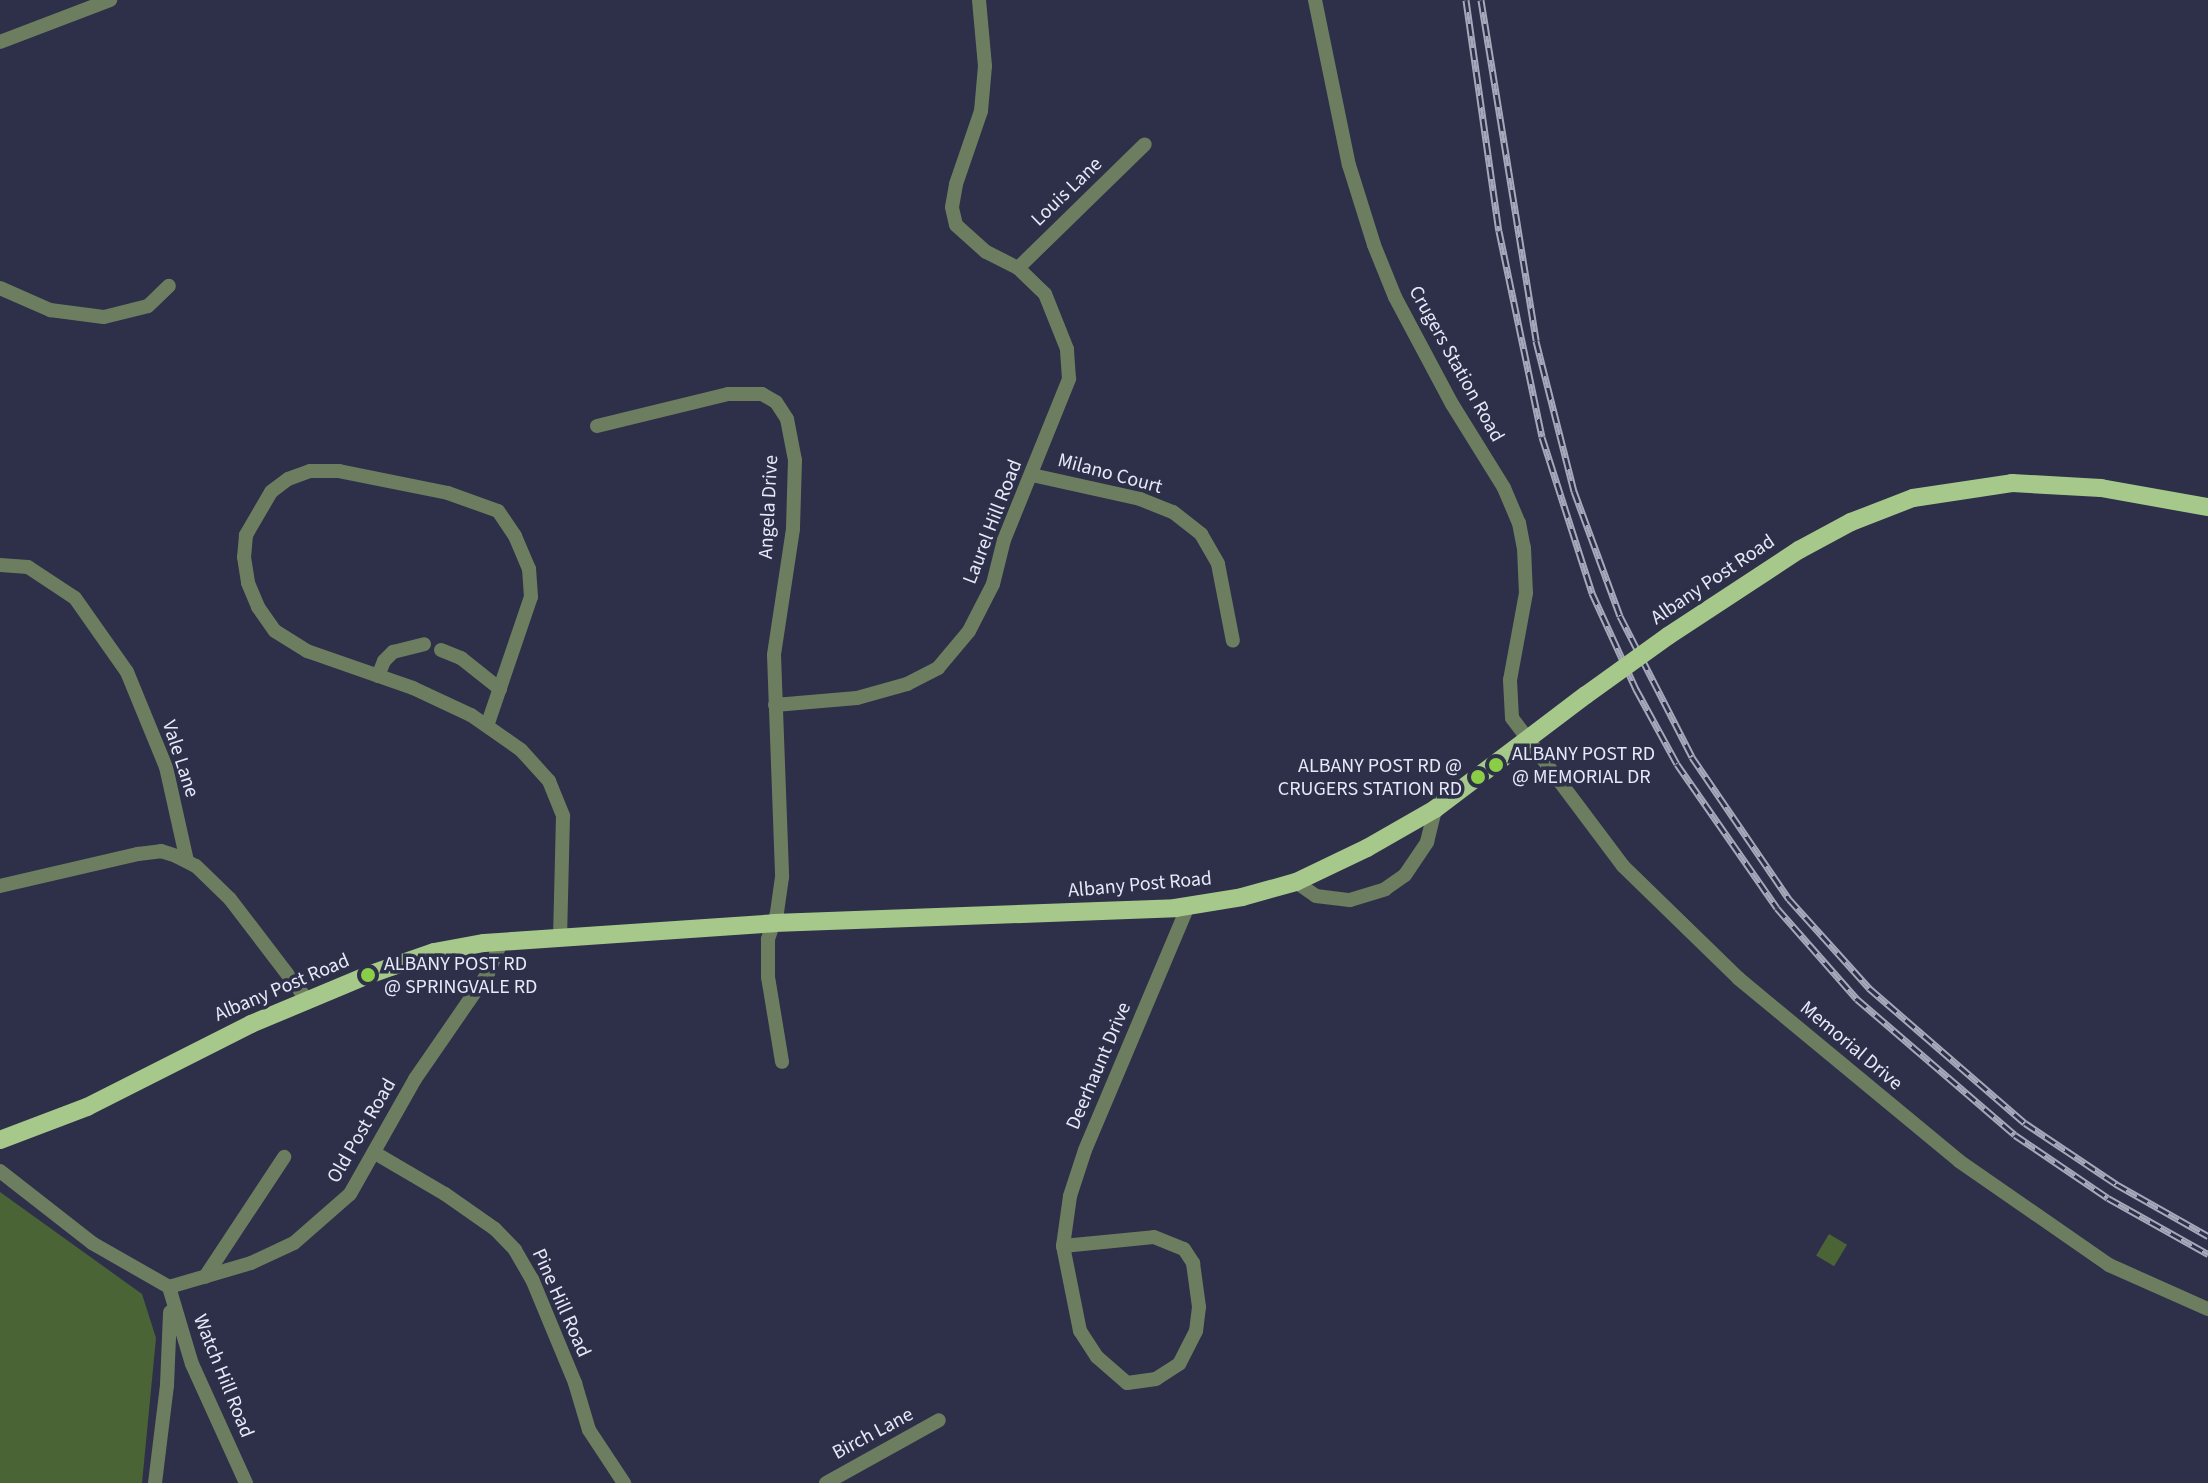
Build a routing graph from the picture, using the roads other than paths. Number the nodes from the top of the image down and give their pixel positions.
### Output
1 (110, 0) edge
2 (979, 0) edge
3 (1315, 0) edge
4 (0, 42) edge
5 (1145, 144) dead end
6 (1018, 268) junction
7 (169, 286) dead end
8 (0, 288) edge
9 (597, 426) dead end
10 (1032, 475) junction
11 (2208, 507) edge
12 (0, 565) edge
13 (1233, 641) dead end
14 (424, 644) dead end
15 (441, 650) dead end
16 (378, 676) junction
17 (500, 689) junction
18 (775, 705) junction
19 (487, 726) junction
20 (1529, 741) junction
21 (1435, 809) junction
22 (187, 861) junction
23 (1296, 882) junction
24 (0, 886) edge
25 (1188, 906) junction
26 (774, 923) junction
27 (560, 938) junction
28 (501, 942) junction
29 (308, 1001) junction
30 (782, 1062) dead end
31 (0, 1140) edge
32 (375, 1153) junction
33 (284, 1157) dead end
34 (0, 1171) edge
35 (1063, 1246) junction
36 (205, 1277) junction
37 (169, 1287) junction
38 (2208, 1309) edge
39 (939, 1420) dead end
40 (155, 1483) edge
41 (246, 1483) edge
42 (624, 1483) edge
43 (826, 1483) edge

1 - 4 street
2 - 6 street, Laurel Hill Road
3 - 20 street, Crugers Station Road
5 - 6 street, Louis Lane
6 - 10 street, Laurel Hill Road
7 - 8 street
9 - 18 street, Angela Drive
10 - 13 street, Milano Court
10 - 18 street, Laurel Hill Road
11 - 20 main road, Albany Post Road, bridge
12 - 22 street, Vale Lane
14 - 16 street
15 - 17 street
16 - 17 street
16 - 19 street
17 - 19 street
18 - 26 street
19 - 27 street
20 - 21 main road, Albany Post Road
20 - 38 street, Memorial Drive
21 - 23 main road, Albany Post Road
21 - 23 street
22 - 24 street
22 - 29 street
23 - 25 main road, Albany Post Road
25 - 26 main road, Albany Post Road
25 - 35 street, Deerhaunt Drive
26 - 27 main road, Albany Post Road
26 - 30 street
27 - 28 main road, Albany Post Road
28 - 29 main road, Albany Post Road
28 - 32 street, Old Post Road
29 - 31 main road, Albany Post Road
32 - 36 street, Old Post Road
32 - 42 street, Pine Hill Road
33 - 36 street
34 - 37 street
35 - 35 street, Deerhaunt Drive
36 - 37 street, Old Post Road
37 - 40 street, Watch Hill Road
37 - 41 street, Watch Hill Road
39 - 43 street, Birch Lane

